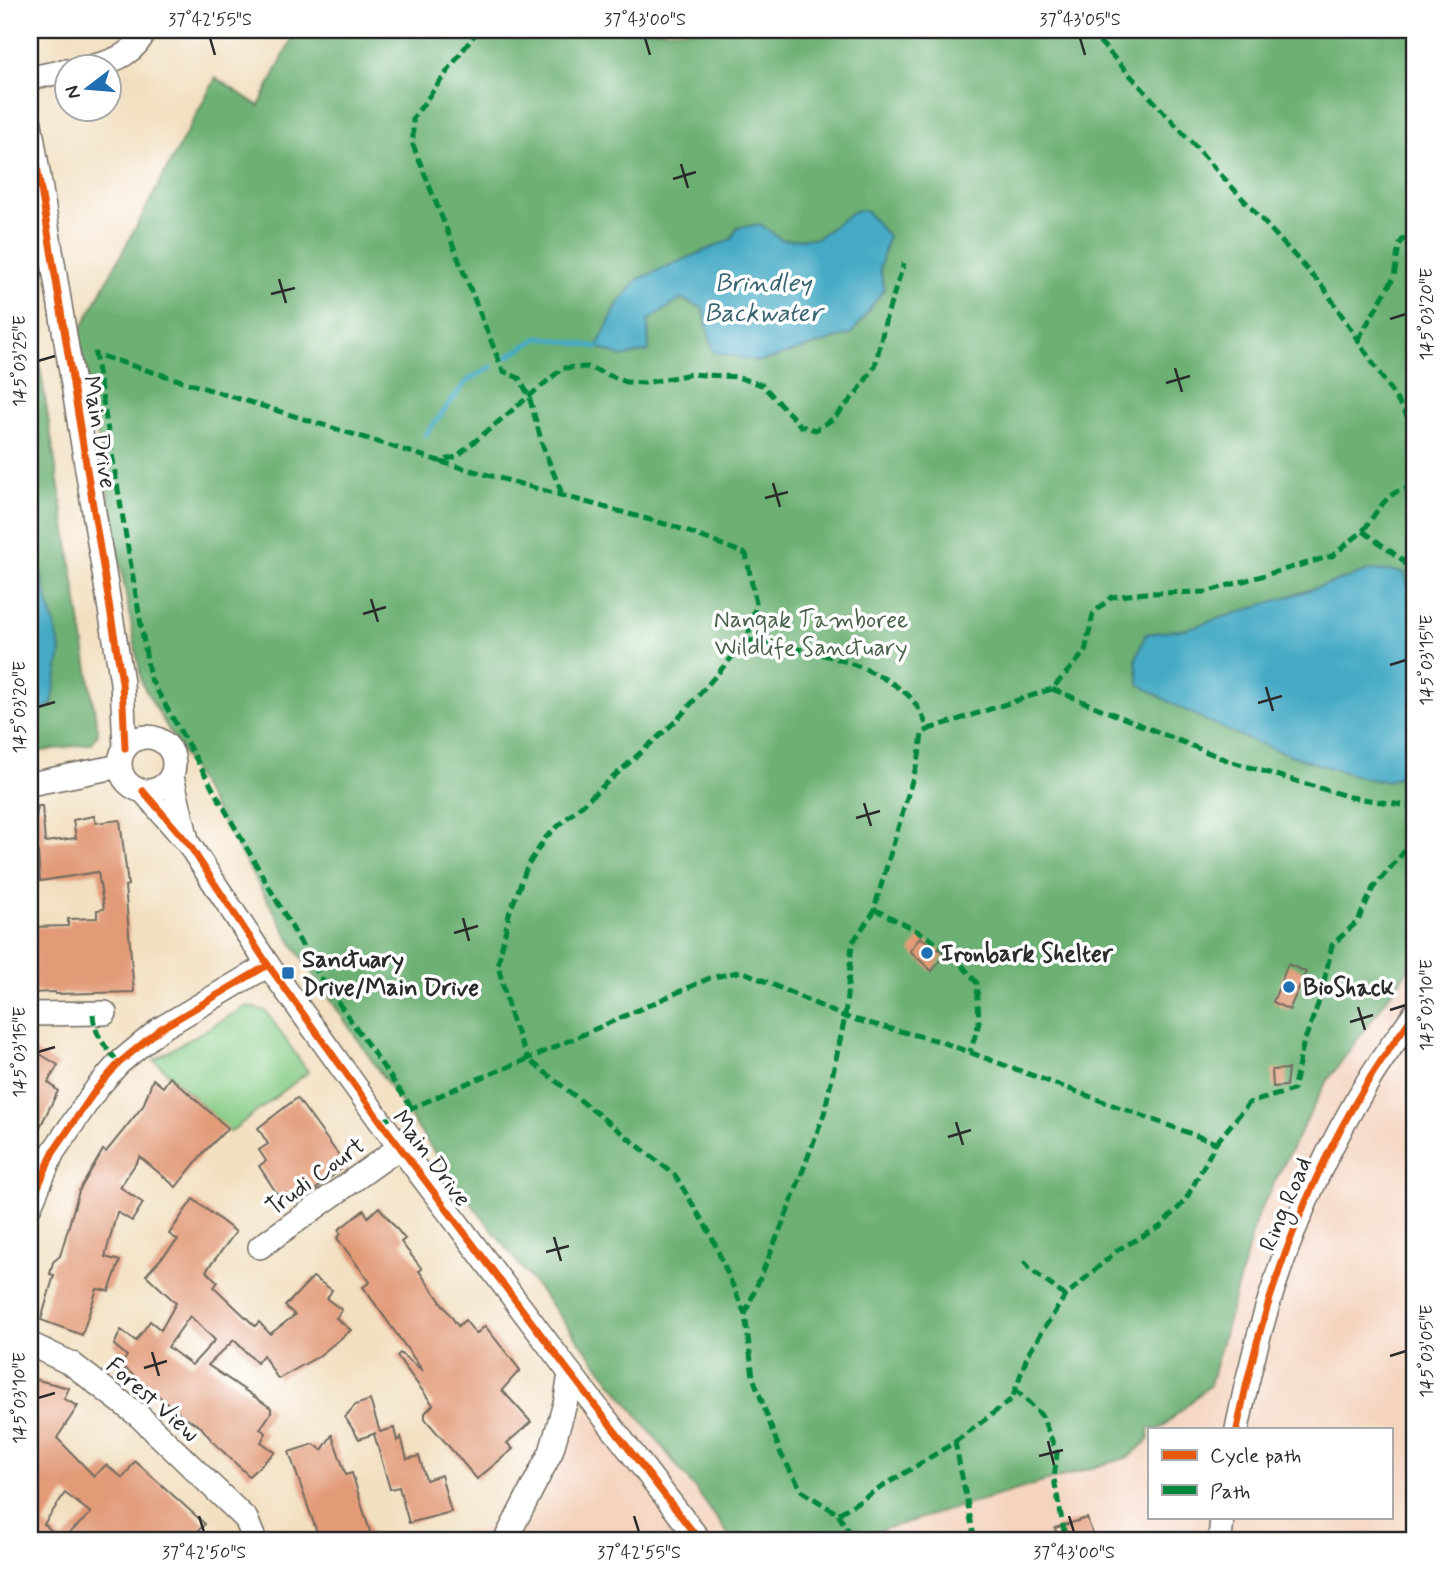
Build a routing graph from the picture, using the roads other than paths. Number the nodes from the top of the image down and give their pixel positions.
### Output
1 (145, 30) edge
2 (122, 57) edge
3 (52, 74) edge
4 (30, 78) edge
5 (30, 123) edge
6 (122, 682) junction
7 (150, 737) junction
8 (122, 757) junction
9 (172, 776) junction
10 (30, 784) edge
11 (143, 791) junction
12 (188, 843) junction
13 (268, 965) junction
14 (105, 1013) dead end
15 (1415, 1013) edge
16 (30, 1014) edge
17 (400, 1147) junction
18 (30, 1206) edge
19 (260, 1247) dead end
20 (30, 1344) edge
21 (570, 1373) junction
22 (1237, 1428) edge
23 (1223, 1518) edge
24 (255, 1541) edge
25 (505, 1541) edge
26 (700, 1541) edge
27 (1220, 1541) edge

1 - 2 street
3 - 4 street
5 - 6 street, Main Drive
6 - 7 street, Main Drive
6 - 8 street, Main Drive
7 - 8 street
7 - 9 street
8 - 10 street
8 - 11 street
9 - 11 street
9 - 12 street, Main Drive
11 - 12 street, Main Drive
12 - 13 street, Main Drive
13 - 17 street, Main Drive
13 - 18 street
14 - 16 street
15 - 22 street, Ring Road
17 - 19 street, Trudi Court
17 - 21 street, Main Drive
20 - 24 street, Forest View
21 - 25 street
21 - 26 street, Main Drive
23 - 27 street

